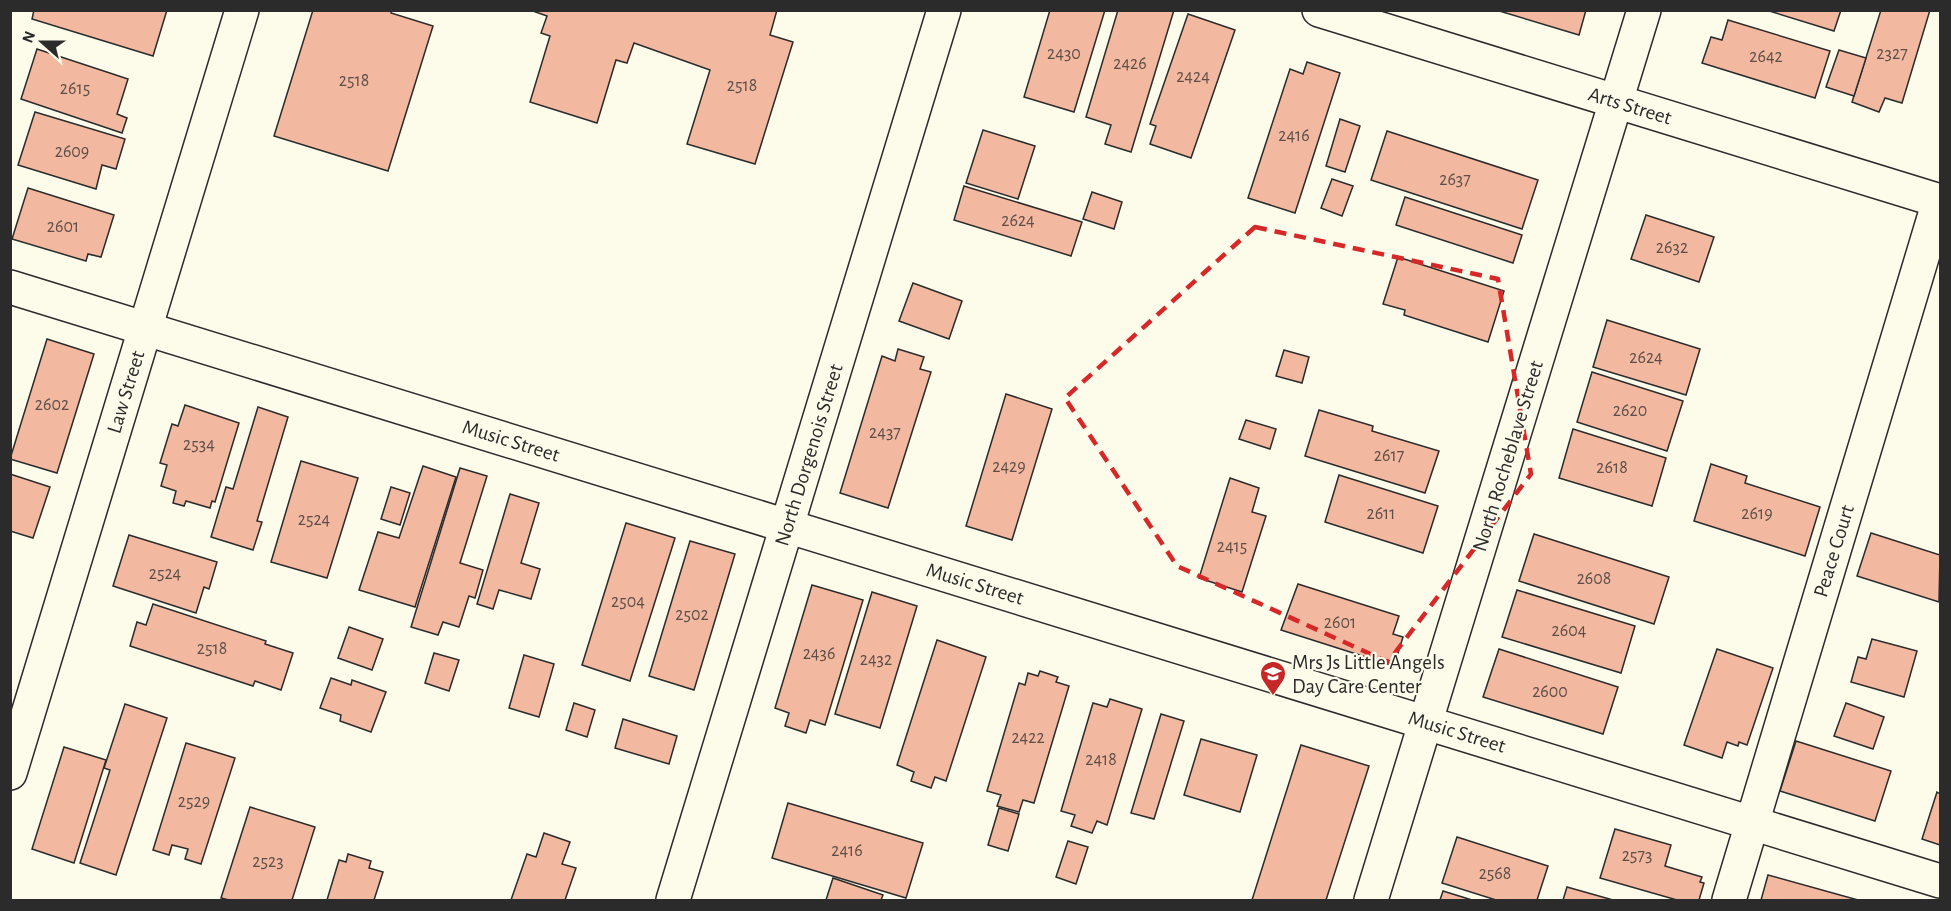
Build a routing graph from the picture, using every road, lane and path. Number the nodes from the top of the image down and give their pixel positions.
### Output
1 (242, 10) edge
2 (945, 10) edge
3 (1319, 10) edge
4 (1644, 10) edge
5 (1616, 101) junction
6 (1940, 201) edge
7 (10, 287) edge
8 (145, 329) junction
9 (787, 526) junction
10 (1426, 723) junction
11 (10, 773) edge
12 (1752, 823) junction
13 (1941, 881) edge
14 (673, 900) edge
15 (1371, 900) edge
16 (1729, 900) edge

1 - 8 street, Law Street
2 - 9 street, North Dorgenois Street
3 - 5 street, Arts Street
4 - 5 street, North Rocheblave Street
5 - 6 street, Arts Street
5 - 10 street, North Rocheblave Street
6 - 12 street, Peace Court
7 - 8 street, Music Street
8 - 9 street, Music Street
8 - 11 street, Law Street
9 - 10 street, Music Street
9 - 14 street, North Dorgenois Street
10 - 12 street, Music Street
10 - 15 street, North Rocheblave Street
12 - 13 street, Music Street
12 - 16 street, Peace Court

